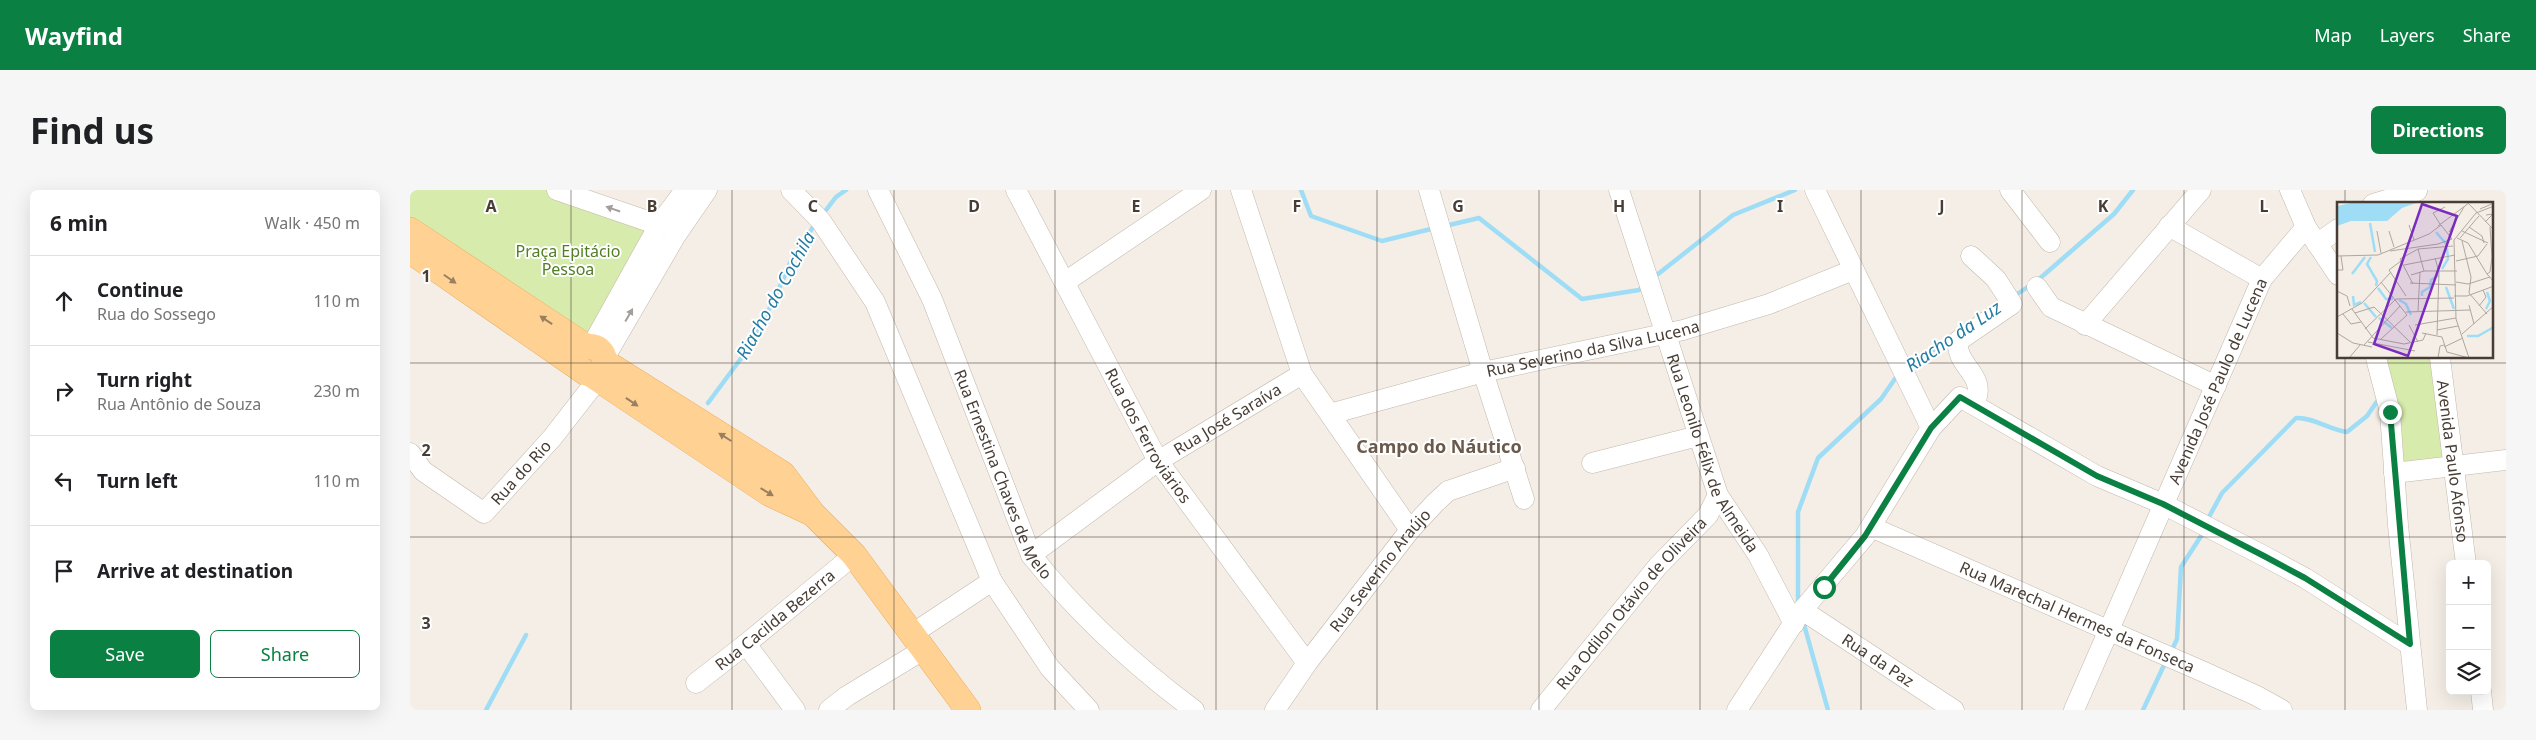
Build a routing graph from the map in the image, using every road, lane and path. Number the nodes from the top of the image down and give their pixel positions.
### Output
1 (557, 190) edge
2 (685, 190) edge
3 (707, 190) edge
4 (791, 190) edge
5 (878, 190) edge
6 (1016, 190) edge
7 (1201, 190) edge
8 (1241, 190) edge
9 (1429, 190) edge
10 (1619, 190) edge
11 (1815, 190) edge
12 (2010, 190) edge
13 (2201, 190) edge
14 (2290, 190) edge
15 (2417, 190) edge
16 (2379, 202) edge
17 (659, 225) junction
18 (2169, 226) junction
19 (2306, 227) junction
20 (410, 230) edge
21 (2337, 230) edge
22 (676, 235) junction
23 (2050, 242) dead end
24 (2318, 244) junction
25 (410, 251) edge
26 (1971, 256) dead end
27 (1853, 270) junction
28 (2337, 272) edge
29 (2262, 279) junction
30 (1064, 282) junction
31 (2037, 287) dead end
32 (2085, 325) junction
33 (1666, 332) junction
34 (2376, 359) edge
35 (2440, 359) edge
36 (594, 362) junction
37 (1483, 372) junction
38 (1302, 374) junction
39 (2216, 386) junction
40 (1967, 401) junction
41 (1330, 414) junction
42 (1931, 428) junction
43 (1698, 436) junction
44 (410, 453) edge
45 (2506, 460) edge
46 (1158, 461) junction
47 (1592, 463) dead end
48 (1515, 468) junction
49 (2454, 468) junction
50 (2394, 473) junction
51 (1718, 495) junction
52 (1524, 499) dead end
53 (2163, 504) junction
54 (1871, 527) junction
55 (1410, 530) junction
56 (1031, 554) junction
57 (854, 555) junction
58 (2466, 560) edge
59 (992, 581) junction
60 (1798, 617) junction
61 (2108, 632) junction
62 (917, 642) junction
63 (746, 644) junction
64 (2410, 644) junction
65 (1306, 663) junction
66 (696, 682) dead end
67 (2481, 695) edge
68 (795, 710) edge
69 (829, 710) edge
70 (968, 710) edge
71 (1089, 710) edge
72 (1194, 710) edge
73 (1275, 710) edge
74 (1542, 710) edge
75 (1737, 710) edge
76 (1954, 710) edge
77 (2074, 710) edge
78 (2282, 710) edge
79 (2417, 710) edge
80 (2483, 710) edge

17 -> 1 street
2 - 17 street
3 - 22 street
4 - 59 street
5 - 56 street, Rua Ernestina Chaves de Melo
6 - 30 street, Rua dos Ferroviários
7 - 30 street
8 - 38 street
9 - 37 street
10 - 33 street, Rua Leonilo Félix de Almeida
11 - 27 street
12 - 23 street
13 - 18 street
14 - 19 street
15 - 16 street
17 - 22 street
17 - 36 street
18 - 29 street
18 - 32 street
19 - 24 street
19 - 29 street, Avenida José Paulo de Lucena
36 -> 20 main road
21 - 24 street
36 -> 22 street
24 - 28 street
25 -> 36 main road
26 - 40 street
27 - 33 street, Rua Severino da Silva Lucena
27 - 42 street
29 - 39 street, Avenida José Paulo de Lucena
30 - 46 street, Rua dos Ferroviários
31 - 32 street
32 - 39 street
33 - 37 street, Rua Severino da Silva Lucena
33 - 43 street, Rua Leonilo Félix de Almeida
34 - 50 street
35 - 49 street, Avenida Paulo Afonso
36 - 44 street, Rua do Rio
36 - 57 main road
37 - 41 street, Rua Severino da Silva Lucena
37 - 48 street
38 - 41 street
38 - 46 street, Rua José Saraíva
39 - 53 street, Avenida José Paulo de Lucena
40 - 42 street
40 - 53 street
41 - 55 street
42 - 54 street
43 - 47 street
43 - 51 street, Rua Leonilo Félix de Almeida
45 - 49 street
46 - 56 street, Rua José Saraíva
46 - 65 street, Rua dos Ferroviários
48 - 52 street
48 - 55 street, Rua Severino Araújo
49 - 50 street
49 - 58 street, Avenida Paulo Afonso
50 - 64 street
51 - 60 street, Rua Leonilo Félix de Almeida
51 - 74 street, Rua Odilon Otávio de Oliveira
53 - 61 street, Avenida José Paulo de Lucena
53 - 64 street
54 - 60 street
54 - 61 street, Rua Marechal Hermes da Fonseca
55 - 65 street, Rua Severino Araújo
56 - 72 street, Rua Ernestina Chaves de Melo
57 - 62 main road
57 - 63 street, Rua Cacilda Bezerra
59 - 62 street
59 - 71 street
60 - 75 street
60 - 76 street, Rua da Paz
61 - 77 street, Avenida José Paulo de Lucena
61 - 78 street, Rua Marechal Hermes da Fonseca
62 - 69 street
62 - 70 main road
63 - 66 street, Rua Cacilda Bezerra
63 - 68 street
64 - 79 street
65 - 73 street, Rua Severino Araújo
67 - 80 street

